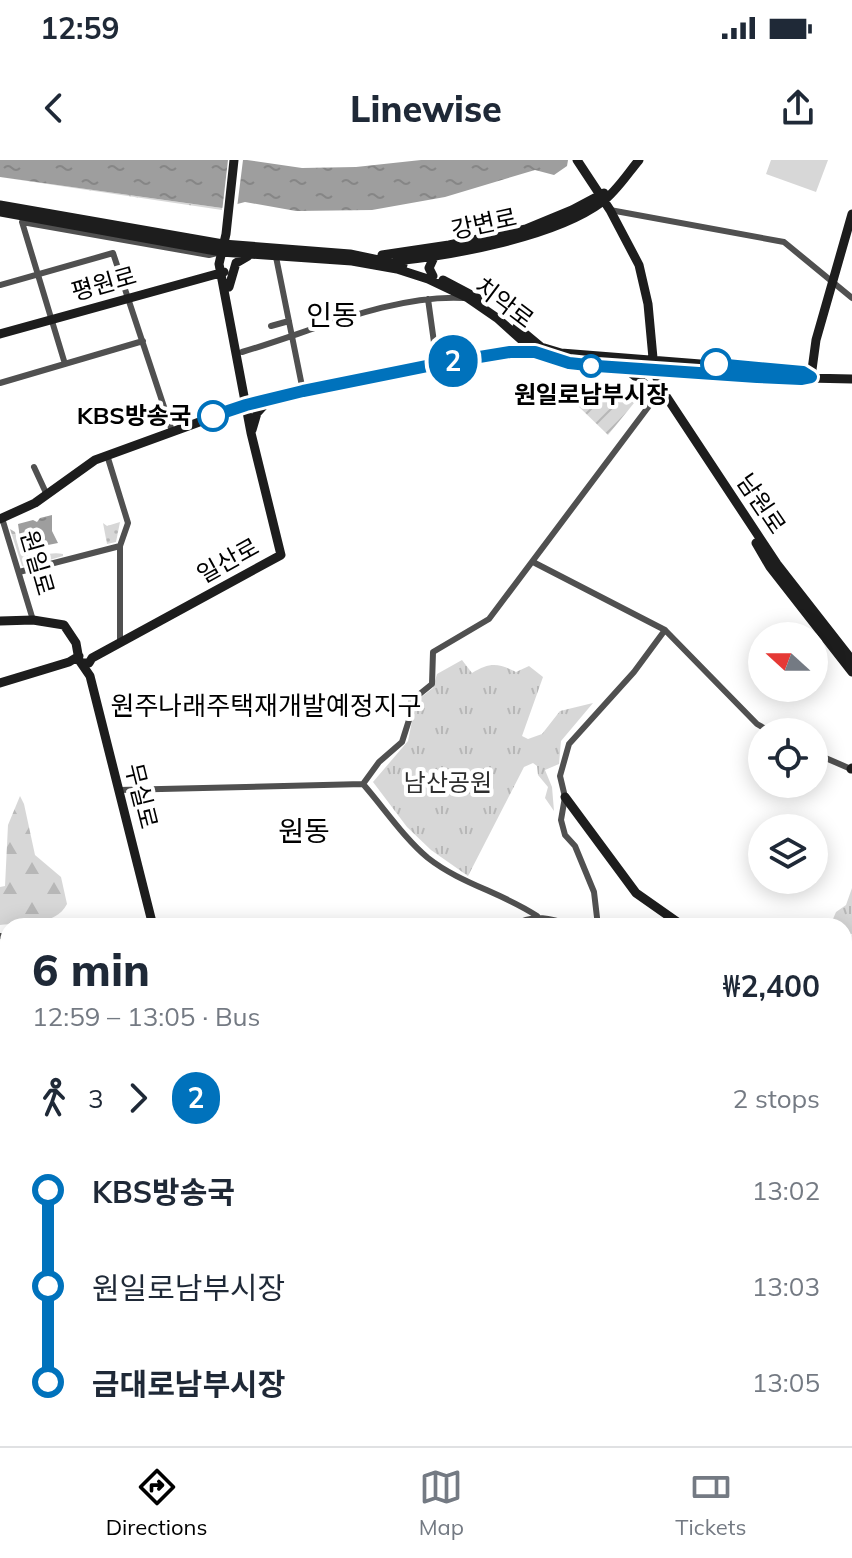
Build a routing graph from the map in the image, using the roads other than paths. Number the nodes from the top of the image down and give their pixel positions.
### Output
1 (234, 160) edge
2 (577, 160) edge
3 (639, 160) edge
4 (602, 198) junction
5 (0, 205) edge
6 (0, 212) edge
7 (852, 214) edge
8 (225, 245) junction
9 (435, 255) junction
10 (248, 256) junction
11 (276, 257) junction
12 (351, 258) junction
13 (393, 261) junction
14 (223, 273) junction
15 (39, 274) junction
16 (432, 278) junction
17 (832, 281) junction
18 (0, 284) edge
19 (229, 287) junction
20 (129, 297) junction
21 (431, 298) junction
22 (468, 298) junction
23 (852, 298) edge
24 (52, 320) junction
25 (289, 321) junction
26 (271, 326) dead end
27 (0, 334) edge
28 (291, 337) junction
29 (143, 341) junction
30 (535, 352) junction
31 (240, 353) junction
32 (65, 364) junction
33 (437, 364) junction
34 (650, 365) junction
35 (624, 368) junction
36 (674, 371) junction
37 (811, 377) junction
38 (852, 379) edge
39 (0, 383) edge
40 (303, 391) junction
41 (662, 395) junction
42 (272, 399) junction
43 (246, 405) junction
44 (229, 411) junction
45 (172, 431) junction
46 (251, 433) junction
47 (107, 455) junction
48 (34, 467) dead end
49 (47, 495) junction
50 (1, 518) edge
51 (120, 546) junction
52 (533, 562) junction
53 (19, 572) junction
54 (33, 620) junction
55 (0, 621) edge
56 (665, 630) junction
57 (120, 644) junction
58 (850, 655) edge
59 (87, 657) junction
60 (852, 672) edge
61 (0, 683) edge
62 (751, 718) edge
63 (828, 759) edge
64 (852, 769) edge
65 (363, 784) junction
66 (119, 790) junction
67 (565, 797) junction
68 (537, 916) junction
69 (151, 918) edge
70 (526, 918) edge
71 (544, 918) edge
72 (597, 918) edge
73 (672, 918) edge

1 - 8 street
2 - 4 street, 남원로
3 - 4 street, 강변로
4 - 9 street, 강변로
4 - 12 street, 강변로
4 - 17 street
4 - 34 street, 남원로
5 - 8 street
6 - 8 street
7 - 17 street
8 - 10 street, 치악로
8 - 12 street, 치악로
8 - 14 street
8 - 15 street
9 - 13 street, 강변로
9 - 16 street
10 - 11 street, 치악로
10 - 19 street
11 - 12 street, 치악로
11 - 25 street
12 - 13 street, 치악로
12 - 16 street, 치악로
13 - 16 street, 치악로
14 - 19 street
14 - 20 street, 평원로
14 - 31 street
15 - 18 street
15 - 20 street
15 - 24 street
16 - 21 street
16 - 22 street, 치악로
16 - 34 street, 치악로
17 - 23 street
17 - 37 street
19 - 31 street
20 - 24 street, 평원로
20 - 29 street
21 - 22 street
21 - 28 street
21 - 33 street
22 - 30 street, 치악로
24 - 27 street, 평원로
24 - 32 street
25 - 26 street
25 - 28 street
28 - 31 street
28 - 40 street
29 - 32 street
29 - 45 street
30 - 33 street, 원일로
30 - 35 street, 치악로
31 - 43 street, 일산로
32 - 39 street
33 - 40 street, 원일로
34 - 35 street, 치악로
34 - 36 street, 치악로
34 - 37 street, 치악로
34 - 41 street, 남원로
35 - 41 street
36 - 37 street, 치악로
36 - 41 street
37 - 38 street, 치악로
40 - 42 street, 원일로
41 - 52 street
41 - 58 street, 남원로
41 - 60 street, 남원로
42 - 43 street, 원일로
42 - 46 street
43 - 44 street, 원일로
43 - 46 street, 일산로
44 - 45 street, 원일로
44 - 46 street
45 - 47 street, 원일로
46 - 57 street, 일산로
47 - 49 street, 원일로
47 - 51 street
48 - 49 street
49 - 50 street, 원일로
50 - 53 street, 원일로
51 - 53 street
51 - 57 street
52 - 56 street
52 - 65 street
53 - 54 street, 원일로
54 - 55 street
54 - 59 street
56 - 62 street
56 - 67 street
57 - 59 street, 일산로
59 - 61 street, 일산로
59 - 66 street, 무실로
63 - 64 street
65 - 66 street
65 - 68 street
66 - 69 street, 무실로
67 - 72 street
67 - 73 street
68 - 70 street
68 - 71 street

